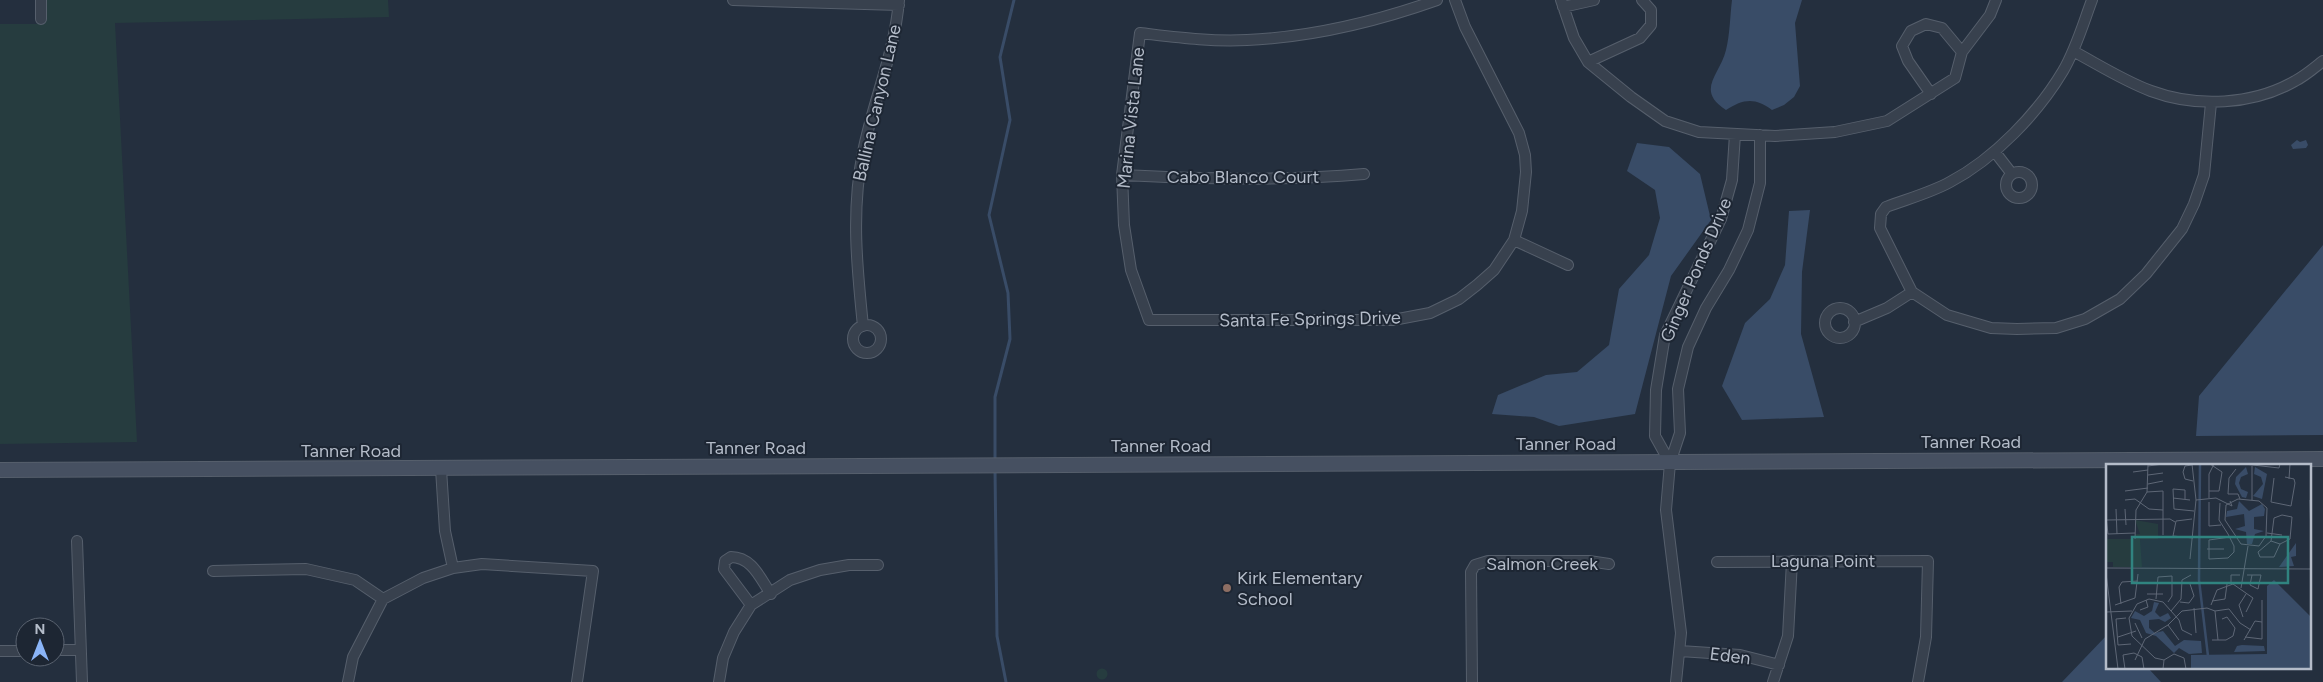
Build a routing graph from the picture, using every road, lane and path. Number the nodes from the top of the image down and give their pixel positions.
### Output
1 (41, 0) edge
2 (733, 0) edge
3 (1437, 0) edge
4 (1455, 0) edge
5 (1594, 0) edge
6 (1642, 0) edge
7 (1996, 0) edge
8 (2092, 0) edge
9 (899, 2) edge
10 (1562, 4) edge
11 (41, 19) dead end
12 (2073, 51) junction
13 (1962, 52) junction
14 (2323, 61) edge
15 (1588, 62) junction
16 (1930, 94) junction
17 (2211, 103) junction
18 (1735, 134) junction
19 (1760, 135) junction
20 (1995, 152) junction
21 (1364, 174) dead end
22 (2012, 174) dead end
23 (1122, 175) junction
24 (1514, 240) junction
25 (1568, 265) dead end
26 (1912, 292) junction
27 (1149, 320) joint
28 (1854, 322) dead end
29 (863, 326) dead end
30 (2323, 459) edge
31 (1670, 463) junction
32 (441, 469) junction
33 (0, 470) edge
34 (77, 541) dead end
35 (1792, 561) junction
36 (1717, 562) dead end
37 (1609, 564) dead end
38 (878, 565) dead end
39 (453, 568) junction
40 (213, 571) dead end
41 (771, 594) junction
42 (383, 599) junction
43 (751, 604) junction
44 (15, 650) edge
45 (65, 650) edge
46 (81, 650) junction
47 (0, 651) edge
48 (1680, 652) junction
49 (1779, 665) junction
50 (82, 682) edge
51 (348, 682) edge
52 (577, 682) edge
53 (719, 682) edge
54 (1472, 682) edge
55 (1676, 682) edge
56 (1774, 682) edge
57 (1918, 682) edge

1 - 11 street
2 - 9 street
3 - 23 street, Marina Vista Lane
4 - 24 street, Santa Fe Springs Drive
5 - 10 street
6 - 15 street
7 - 13 street
8 - 12 street
9 - 29 street, Ballina Canyon Lane
10 - 15 street
12 - 17 street
12 - 20 street
13 - 16 street
13 - 16 street
14 - 17 street
15 - 18 street
16 - 19 street
17 - 26 street
18 - 19 street
18 - 31 street, Ginger Ponds Drive
19 - 31 street, Ginger Ponds Drive
20 - 22 street
20 - 26 street
21 - 23 street, Cabo Blanco Court
23 - 27 street, Marina Vista Lane
24 - 25 street
24 - 27 street, Santa Fe Springs Drive
26 - 28 street
30 - 31 main road, Tanner Road
31 - 32 main road, Tanner Road
31 - 48 street, Ginger Ponds Drive
32 - 33 main road, Tanner Road
32 - 39 street
34 - 46 street
35 - 36 street, Laguna Point
35 - 49 street
35 - 57 street, Laguna Point
37 - 54 street, Salmon Creek
38 - 41 street
39 - 42 street
39 - 52 street
40 - 42 street
41 - 43 street
41 - 43 street
42 - 51 street
43 - 53 street
44 - 47 street
45 - 46 street
46 - 50 street
48 - 49 street, Eden
48 - 55 street, Ginger Ponds Drive
49 - 56 street

